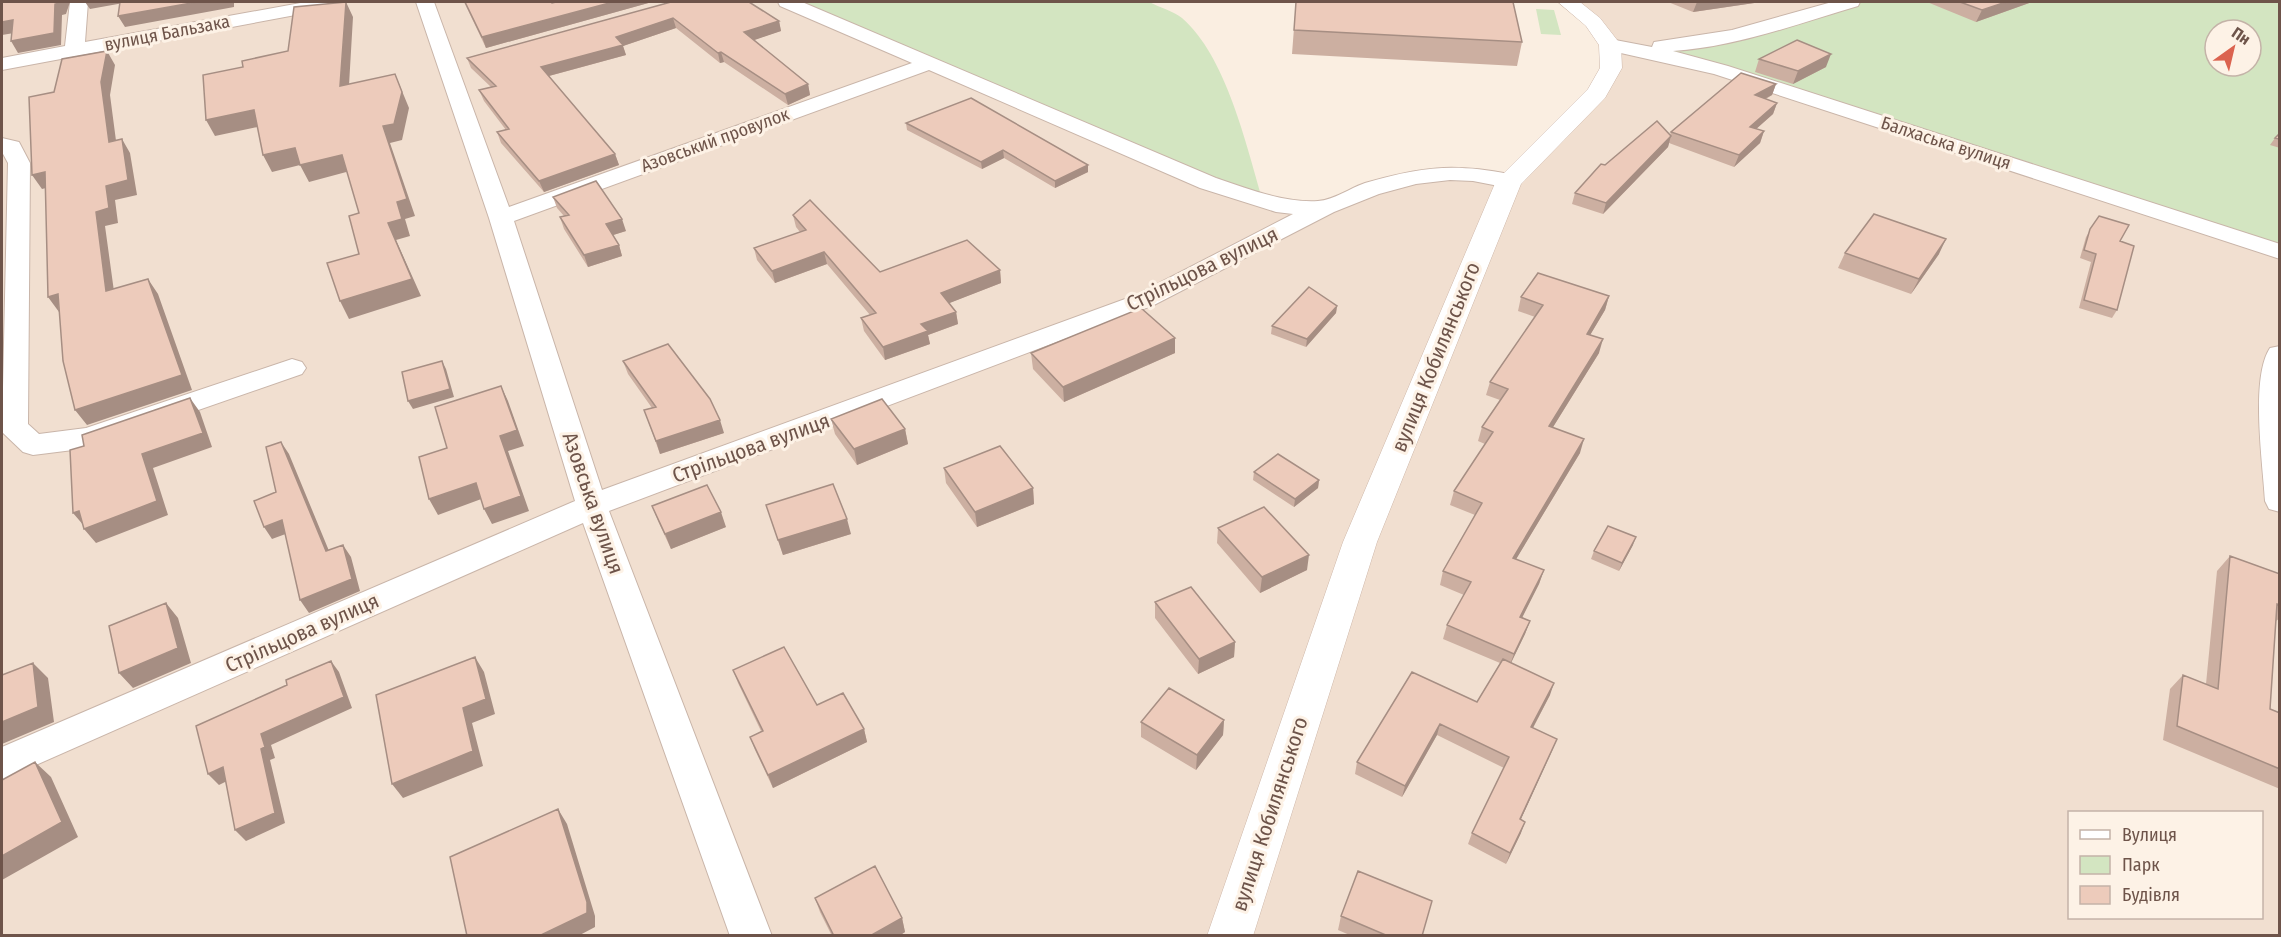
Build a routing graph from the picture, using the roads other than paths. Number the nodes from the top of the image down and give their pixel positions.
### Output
1 (79, 2) edge
2 (333, 2) edge
3 (425, 2) edge
4 (787, 2) edge
5 (1568, 2) edge
6 (1851, 2) edge
7 (1610, 45) junction
8 (75, 50) junction
9 (930, 63) junction
10 (2, 64) edge
11 (2, 145) edge
12 (1509, 181) junction
13 (1326, 207) junction
14 (501, 218) junction
15 (2280, 252) edge
16 (2280, 354) edge
17 (292, 368) dead end
18 (2280, 501) edge
19 (592, 506) junction
20 (2, 764) edge
21 (751, 936) edge
22 (1230, 936) edge

1 - 8 street
2 - 8 street, вулиця Бальзака
3 - 14 street, Азовська вулиця
4 - 9 street
5 - 7 main road
6 - 7 street
7 - 12 main road, вулиця Кобилянського
7 - 15 street, Балхаська вулиця
8 - 10 street, вулиця Бальзака
9 - 13 street
9 - 14 street, Азовський провулок
11 - 17 street
12 - 13 street, Стрільцова вулиця
12 - 22 main road, вулиця Кобилянського
13 - 19 street, Стрільцова вулиця
14 - 19 street, Азовська вулиця
16 - 18 street
19 - 20 street, Стрільцова вулиця
19 - 21 street, Азовська вулиця

